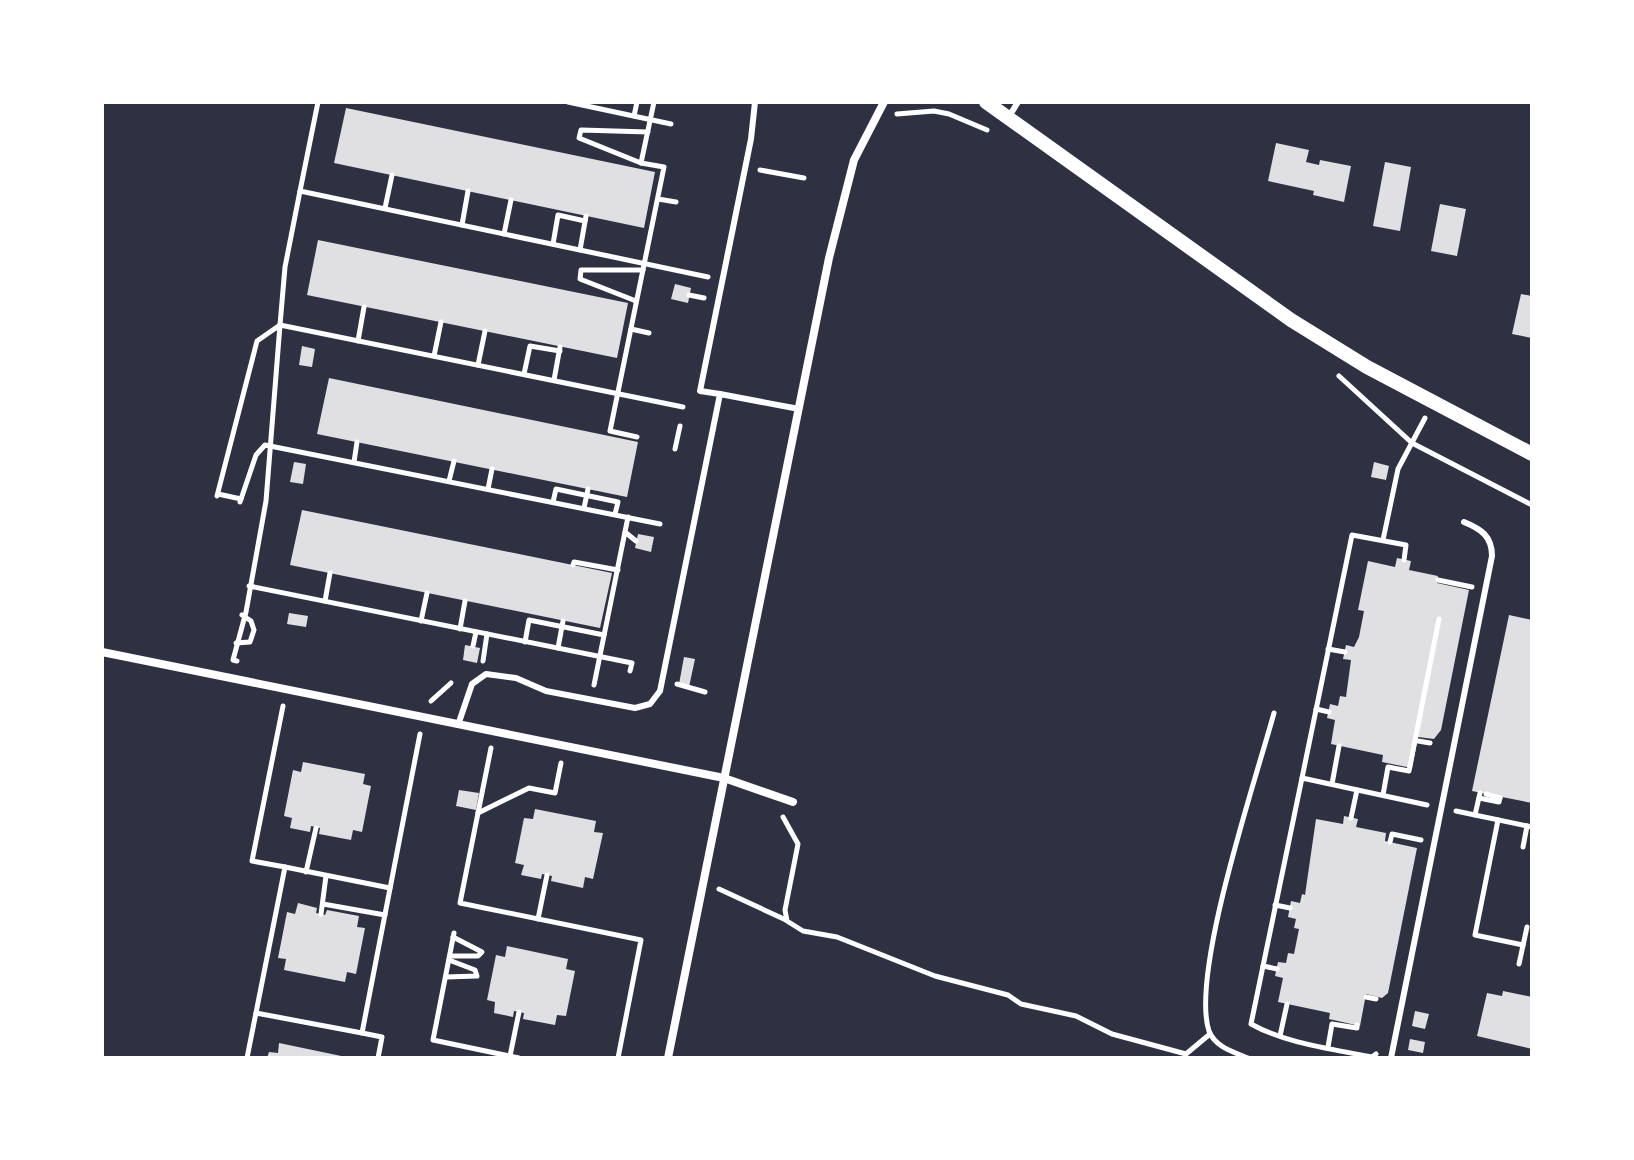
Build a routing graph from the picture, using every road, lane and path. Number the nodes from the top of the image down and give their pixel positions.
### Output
1 (318, 102) edge
2 (570, 102) edge
3 (637, 102) edge
4 (654, 102) edge
5 (755, 102) edge
6 (884, 102) edge
7 (986, 102) edge
8 (1018, 102) edge
9 (634, 116) junction
10 (1008, 118) junction
11 (650, 120) junction
12 (671, 124) dead end
13 (648, 132) junction
14 (641, 163) junction
15 (762, 170) dead end
16 (392, 175) dead end
17 (804, 178) dead end
18 (300, 191) junction
19 (468, 191) dead end
20 (651, 195) dead end
21 (658, 197) junction
22 (511, 200) dead end
23 (676, 202) dead end
24 (385, 208) junction
25 (462, 225) junction
26 (504, 234) junction
27 (553, 244) junction
28 (580, 250) junction
29 (644, 267) junction
30 (710, 278) dead end
31 (689, 295) dead end
32 (706, 298) dead end
33 (636, 301) junction
34 (364, 307) dead end
35 (441, 322) dead end
36 (280, 325) junction
37 (628, 327) junction
38 (485, 331) dead end
39 (649, 333) dead end
40 (358, 341) junction
41 (434, 356) junction
42 (478, 365) junction
43 (524, 374) junction
44 (554, 380) junction
45 (617, 393) junction
46 (720, 394) junction
47 (1433, 403) junction
48 (683, 407) dead end
49 (799, 409) junction
50 (680, 426) dead end
51 (637, 437) dead end
52 (357, 442) dead end
53 (1412, 443) junction
54 (271, 446) junction
55 (675, 449) dead end
56 (1532, 454) edge
57 (454, 461) dead end
58 (354, 462) junction
59 (492, 469) dead end
60 (1387, 475) dead end
61 (1396, 477) junction
62 (449, 481) junction
63 (488, 489) junction
64 (588, 492) junction
65 (553, 502) junction
66 (1532, 505) edge
67 (584, 508) junction
68 (615, 514) junction
69 (628, 517) junction
70 (1464, 522) dead end
71 (660, 524) dead end
72 (625, 532) junction
73 (1383, 540) junction
74 (636, 541) dead end
75 (1404, 560) dead end
76 (573, 565) dead end
77 (618, 570) junction
78 (330, 573) dead end
79 (1441, 582) dead end
80 (249, 586) junction
81 (1485, 590) junction
82 (427, 593) dead end
83 (325, 601) junction
84 (465, 601) dead end
85 (242, 615) junction
86 (1439, 619) dead end
87 (421, 621) junction
88 (563, 624) junction
89 (460, 629) junction
90 (476, 632) junction
91 (604, 635) junction
92 (525, 642) junction
93 (236, 643) junction
94 (473, 646) dead end
95 (558, 648) junction
96 (1328, 649) junction
97 (102, 652) edge
98 (1345, 652) dead end
99 (600, 657) junction
100 (233, 660) dead end
101 (630, 671) dead end
102 (678, 679) dead end
103 (705, 692) dead end
104 (592, 699) junction
105 (283, 706) dead end
106 (1316, 709) junction
107 (1329, 712) dead end
108 (1274, 713) dead end
109 (458, 725) junction
110 (420, 734) dead end
111 (1418, 741) dead end
112 (1430, 743) dead end
113 (1339, 746) dead end
114 (491, 748) dead end
115 (561, 763) dead end
116 (724, 778) junction
117 (1302, 778) junction
118 (1332, 784) junction
119 (1357, 790) junction
120 (1383, 795) junction
121 (1481, 795) dead end
122 (793, 802) dead end
123 (1440, 808) junction
124 (478, 813) junction
125 (1475, 815) junction
126 (783, 816) dead end
127 (1351, 818) dead end
128 (1498, 820) junction
129 (1530, 826) edge
130 (316, 828) dead end
131 (1389, 839) dead end
132 (1434, 842) junction
133 (1523, 847) dead end
134 (285, 867) junction
135 (306, 872) junction
136 (547, 875) dead end
137 (326, 876) junction
138 (390, 888) junction
139 (719, 889) dead end
140 (323, 904) junction
141 (1275, 905) junction
142 (1290, 908) dead end
143 (321, 914) dead end
144 (385, 915) junction
145 (538, 919) junction
146 (787, 921) junction
147 (1527, 927) dead end
148 (1523, 945) junction
149 (449, 958) junction
150 (1519, 964) dead end
151 (1263, 966) junction
152 (1277, 969) dead end
153 (446, 977) junction
154 (1366, 997) dead end
155 (1376, 999) dead end
156 (1287, 1004) dead end
157 (519, 1012) dead end
158 (256, 1013) junction
159 (1357, 1025) dead end
160 (362, 1033) junction
161 (1210, 1034) junction
162 (1280, 1036) junction
163 (1379, 1043) dead end
164 (1328, 1047) junction
165 (510, 1056) edge
166 (247, 1058) edge
167 (378, 1058) edge
168 (519, 1058) edge
169 (618, 1058) edge
170 (668, 1058) edge
171 (1248, 1058) edge
172 (1391, 1058) edge

1 - 18 path
2 - 9 path
3 - 9 path
4 - 11 path
5 - 46 lane
6 - 49 street
7 - 10 street
8 - 10 lane
9 - 11 path
10 - 47 street
11 - 12 path
11 - 13 path
13 - 14 path
13 - 14 path
14 - 21 path
15 - 17 path
16 - 24 path
18 - 24 path
18 - 36 path
19 - 25 path
20 - 21 path
21 - 23 path
21 - 29 path
22 - 26 path
24 - 25 path
25 - 26 path
26 - 27 path
27 - 28 path
27 - 28 path
28 - 29 path
29 - 30 path
29 - 33 path
29 - 33 path
31 - 32 path
33 - 37 path
34 - 40 path
35 - 41 path
36 - 40 path
36 - 54 path
36 - 54 path
37 - 39 path
37 - 45 path
38 - 42 path
40 - 41 path
41 - 42 path
42 - 43 path
43 - 44 path
43 - 44 path
44 - 45 path
45 - 48 path
45 - 51 path
46 - 49 lane
46 - 104 lane
47 - 53 path
47 - 56 street
49 - 116 street
50 - 55 path
52 - 58 path
53 - 61 path
53 - 66 path
54 - 58 path
54 - 80 path
57 - 62 path
58 - 62 path
59 - 63 path
60 - 61 path
61 - 73 path
62 - 63 path
63 - 65 path
64 - 65 path
64 - 67 path
64 - 68 path
65 - 67 path
67 - 68 path
68 - 69 path
69 - 71 path
69 - 72 path
70 - 81 lane
72 - 74 path
72 - 77 path
73 - 75 path
73 - 96 path
76 - 77 path
77 - 91 path
78 - 83 path
79 - 81 path
80 - 83 path
80 - 85 path
81 - 123 lane
82 - 87 path
83 - 87 path
84 - 89 path
85 - 93 path
85 - 93 path
86 - 120 path
87 - 89 path
88 - 91 path
88 - 92 path
88 - 95 path
89 - 90 path
90 - 92 path
90 - 94 path
91 - 99 path
92 - 95 path
93 - 100 path
95 - 99 path
96 - 98 path
96 - 106 path
97 - 109 street
99 - 101 path
99 - 104 path
102 - 103 path
104 - 109 lane
105 - 134 path
106 - 107 path
106 - 117 path
108 - 161 path
109 - 116 street
110 - 138 path
111 - 112 path
113 - 118 path
114 - 124 path
115 - 124 path
116 - 122 street
116 - 170 street
117 - 118 path
117 - 141 path
118 - 119 path
119 - 120 path
119 - 127 path
120 - 123 path
121 - 125 path
123 - 125 path
123 - 132 lane
124 - 145 path
125 - 128 path
126 - 146 path
128 - 129 path
128 - 148 path
129 - 133 path
130 - 135 path
131 - 132 path
132 - 172 lane
134 - 135 path
134 - 158 path
135 - 137 path
136 - 145 path
137 - 138 path
137 - 140 path
138 - 144 path
139 - 146 path
140 - 143 path
140 - 144 path
141 - 142 path
141 - 151 path
144 - 160 path
145 - 169 path
146 - 161 path
147 - 148 path
148 - 150 path
149 - 149 path
149 - 153 path
149 - 153 path
151 - 152 path
151 - 162 path
153 - 165 path
154 - 155 path
156 - 162 path
157 - 165 path
158 - 160 path
158 - 166 path
159 - 164 path
160 - 167 path
161 - 171 path
162 - 164 path
163 - 164 path
165 - 168 path

